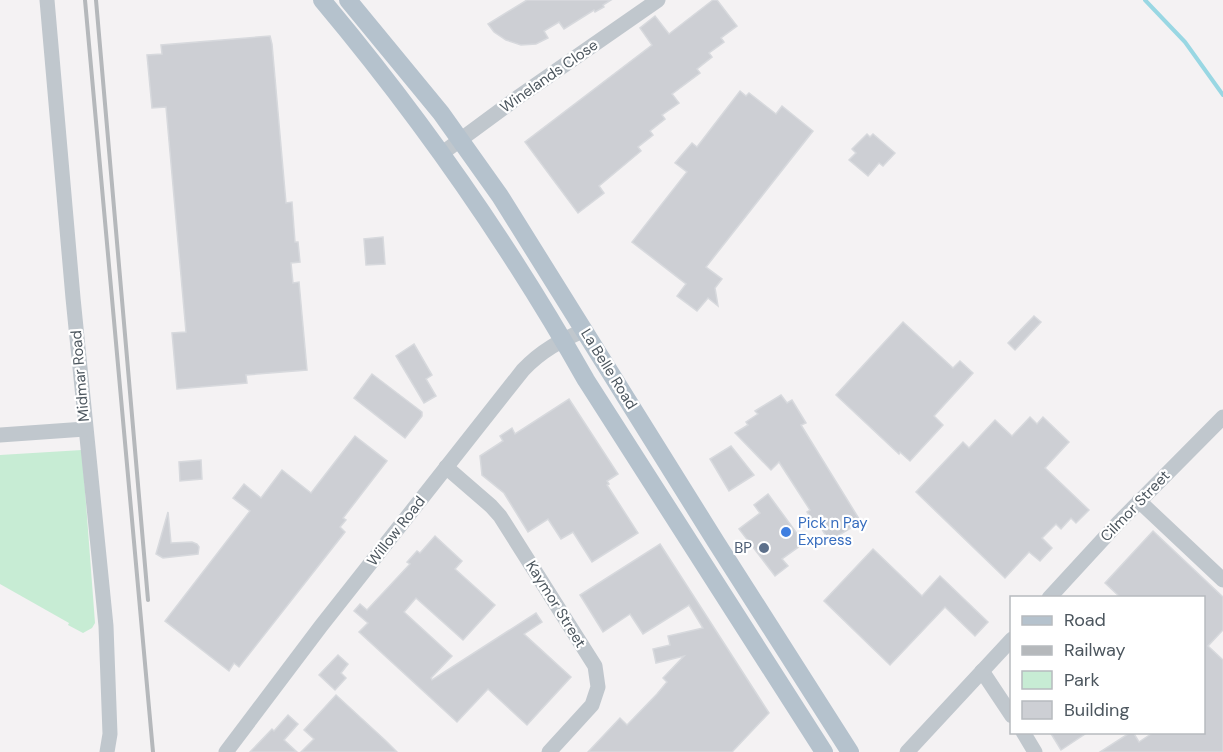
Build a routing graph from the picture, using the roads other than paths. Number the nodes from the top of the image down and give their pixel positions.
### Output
1 (47, 0) edge
2 (322, 0) edge
3 (348, 0) edge
4 (658, 0) edge
5 (461, 140) junction
6 (441, 154) junction
7 (585, 330) junction
8 (563, 339) junction
9 (1223, 417) edge
10 (85, 429) junction
11 (0, 435) edge
12 (446, 467) junction
13 (1139, 501) junction
14 (1223, 580) edge
15 (1050, 596) edge
16 (1010, 640) edge
17 (982, 671) junction
18 (1010, 714) edge
19 (1024, 734) edge
20 (107, 752) edge
21 (225, 752) edge
22 (549, 752) edge
23 (824, 752) edge
24 (850, 752) edge
25 (908, 752) edge
26 (1035, 752) edge

1 - 10 street, Midmar Road
2 - 6 main road, La Belle Road
3 - 5 main road, La Belle Road
4 - 5 street, Winelands Close
5 - 6 street, Winelands Close
5 - 7 main road, La Belle Road
6 - 8 main road, La Belle Road
7 - 8 street, Willow Road
7 - 24 main road, La Belle Road
8 - 12 street, Willow Road
8 - 23 main road, La Belle Road
9 - 13 street, Cilmor Street
10 - 11 street
10 - 20 street, Midmar Road
12 - 21 street, Willow Road
12 - 22 street, Kaymor Street
13 - 14 street
13 - 15 street, Cilmor Street
16 - 17 street
17 - 18 street
17 - 25 street
19 - 26 street

